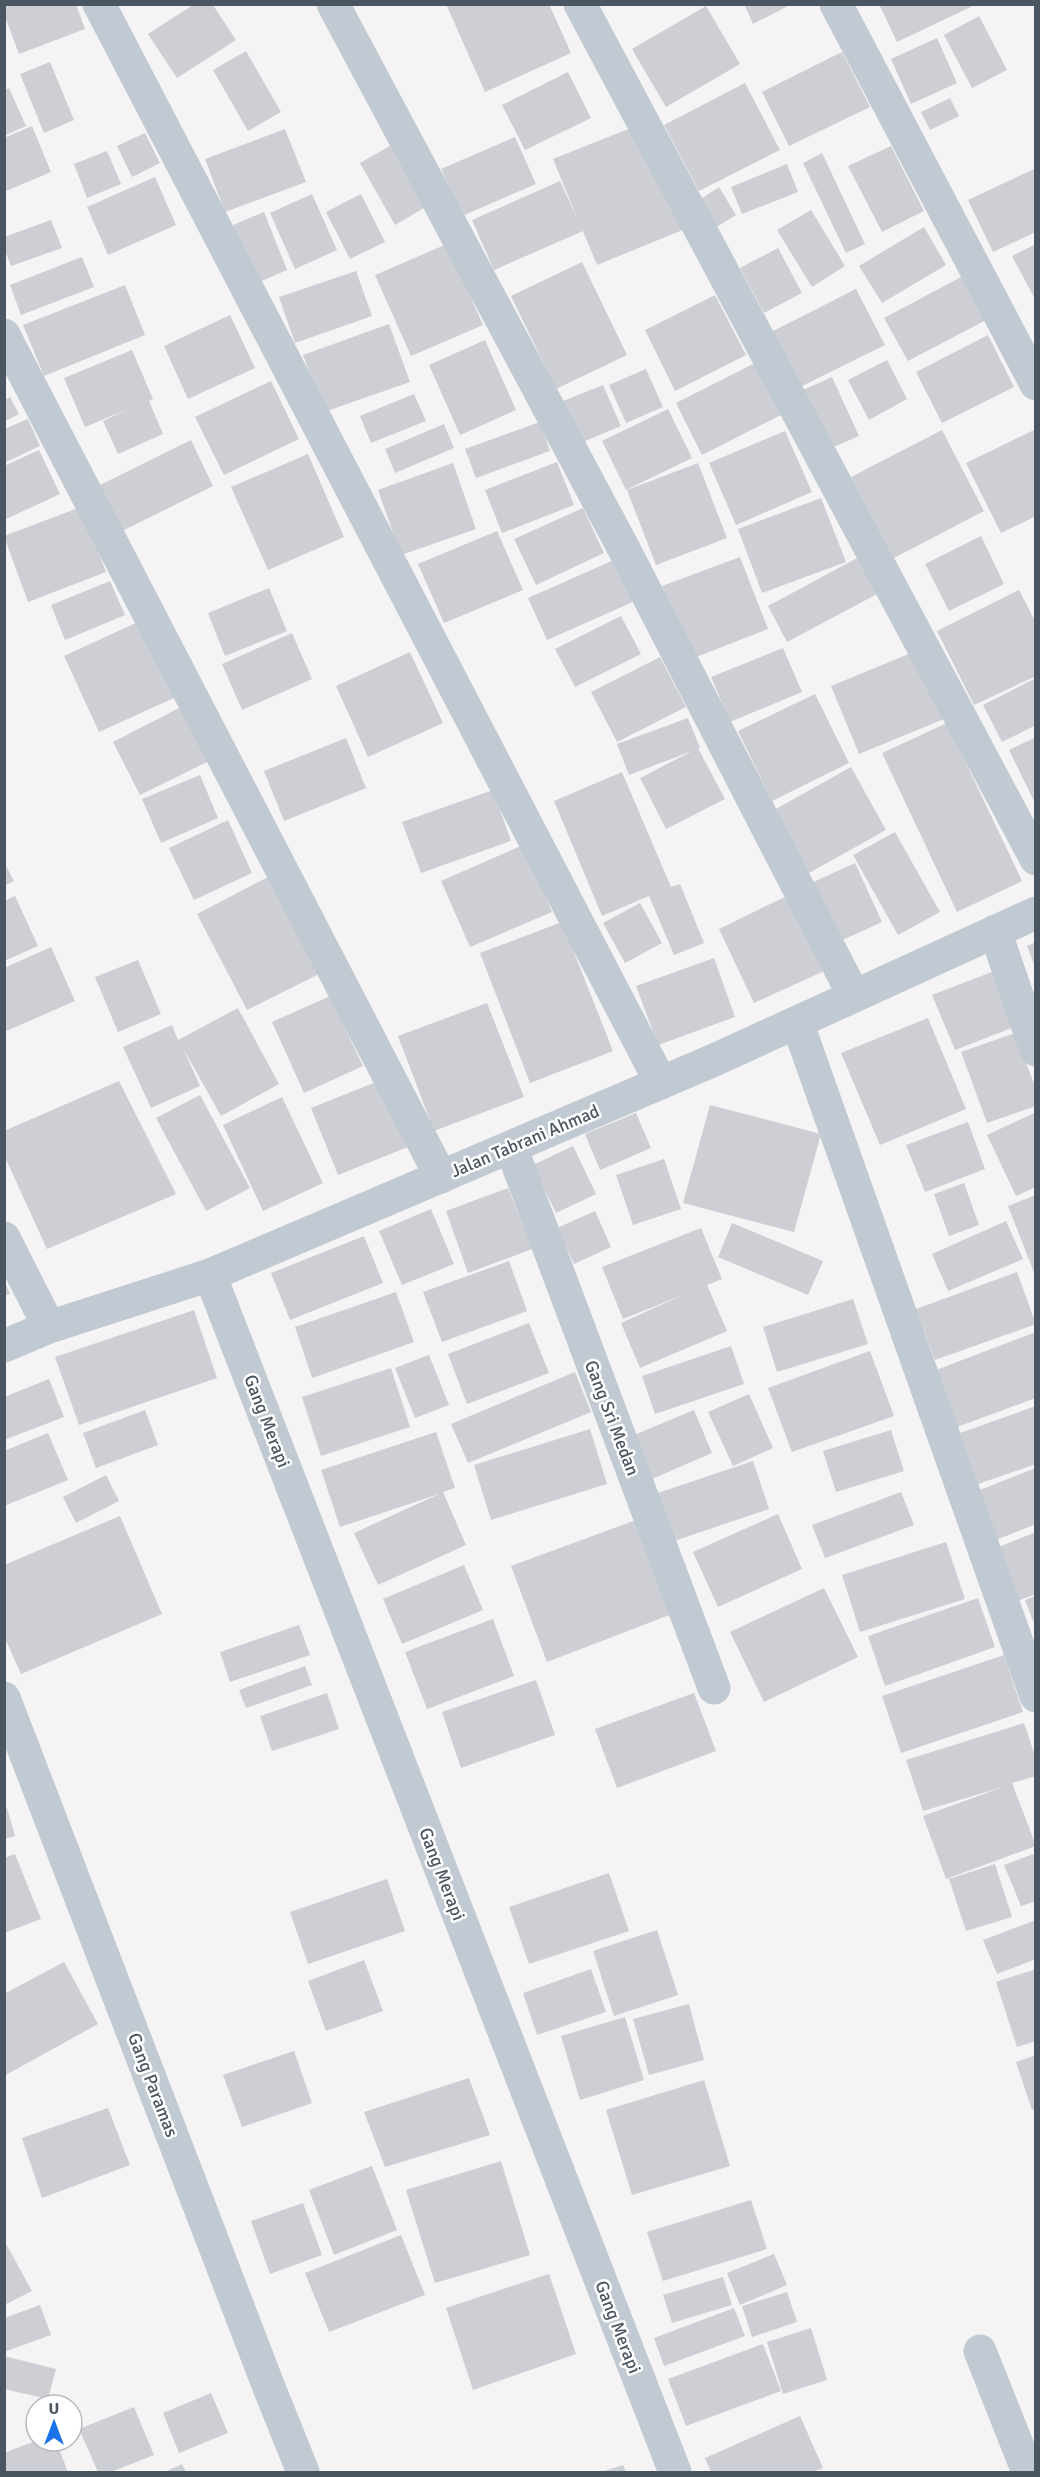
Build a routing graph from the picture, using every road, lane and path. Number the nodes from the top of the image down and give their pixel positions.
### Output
1 (99, 4) edge
2 (333, 4) edge
3 (580, 4) edge
4 (836, 4) edge
5 (4, 335) edge
6 (1035, 384) edge
7 (1035, 859) edge
8 (1035, 913) edge
9 (995, 931) junction
10 (854, 996) junction
11 (796, 1022) junction
12 (1035, 1050) edge
13 (661, 1083) junction
14 (511, 1147) junction
15 (441, 1177) junction
16 (4, 1238) edge
17 (210, 1275) junction
18 (49, 1327) junction
19 (4, 1346) edge
20 (714, 1688) dead end
21 (1035, 1696) edge
22 (4, 1698) edge
23 (980, 2351) dead end
24 (303, 2472) edge
25 (675, 2472) edge
26 (1028, 2472) edge

1 - 13 street
2 - 10 street
3 - 7 street
4 - 6 street
5 - 15 street
8 - 9 street, Jalan Tabrani Ahmad
9 - 10 street, Jalan Tabrani Ahmad
9 - 12 street
10 - 11 street, Jalan Tabrani Ahmad
11 - 13 street, Jalan Tabrani Ahmad
11 - 21 street
13 - 14 street, Jalan Tabrani Ahmad
14 - 15 street, Jalan Tabrani Ahmad
14 - 20 street, Gang Sri Medan
15 - 17 street, Jalan Tabrani Ahmad
16 - 18 street
17 - 18 street, Jalan Tabrani Ahmad
17 - 25 street, Gang Merapi
18 - 19 street, Jalan Tabrani Ahmad
22 - 24 street, Gang Paramas
23 - 26 street

